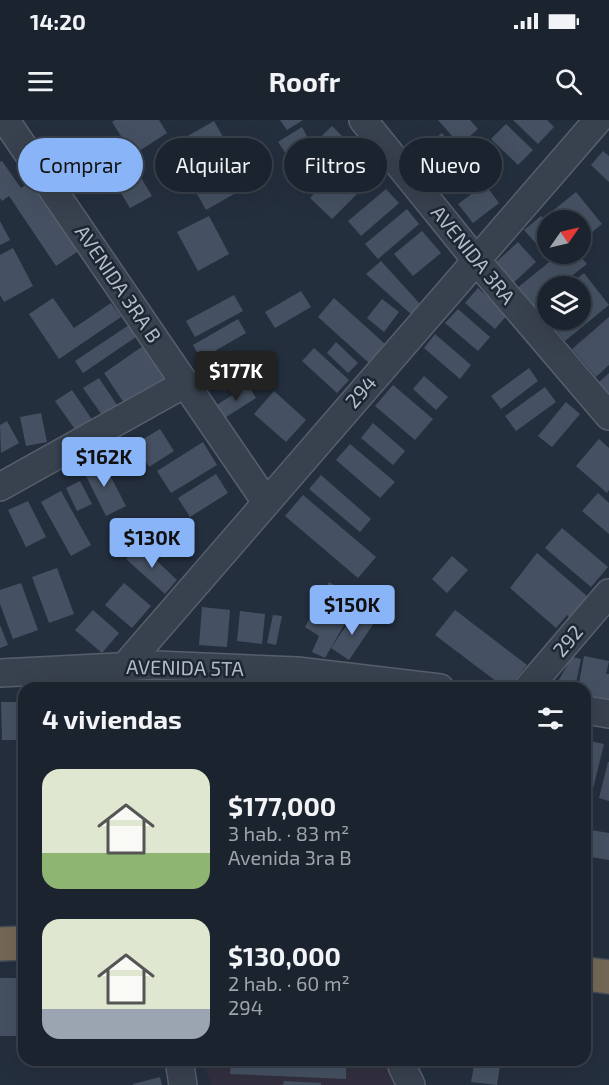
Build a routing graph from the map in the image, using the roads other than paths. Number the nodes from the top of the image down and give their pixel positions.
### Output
1 (363, 120) edge
2 (598, 120) edge
3 (11, 126) edge
4 (476, 260) junction
5 (186, 383) junction
6 (609, 416) edge
7 (0, 488) edge
8 (266, 501) junction
9 (609, 593) edge
10 (125, 666) junction
11 (0, 673) edge
12 (156, 677) edge
13 (390, 682) edge
14 (533, 682) edge
15 (591, 711) edge
16 (609, 714) edge
17 (18, 943) edge
18 (0, 944) edge
19 (591, 975) edge
20 (609, 977) edge
21 (180, 1066) edge
22 (402, 1066) edge
23 (183, 1085) edge
24 (411, 1085) edge

1 - 4 street, AVENIDA 3RA
2 - 4 street, 294
3 - 5 street, AVENIDA 3RA B
4 - 6 street, AVENIDA 3RA
4 - 8 street, 294
5 - 7 street
5 - 8 street, AVENIDA 3RA B
8 - 10 street, 294
9 - 14 street, 292
10 - 11 street, AVENIDA 5TA
10 - 12 street, AVENIDA 5TA
12 - 13 street, AVENIDA 5TA
15 - 16 street
17 - 18 highway
19 - 20 highway
21 - 23 street
22 - 24 street

